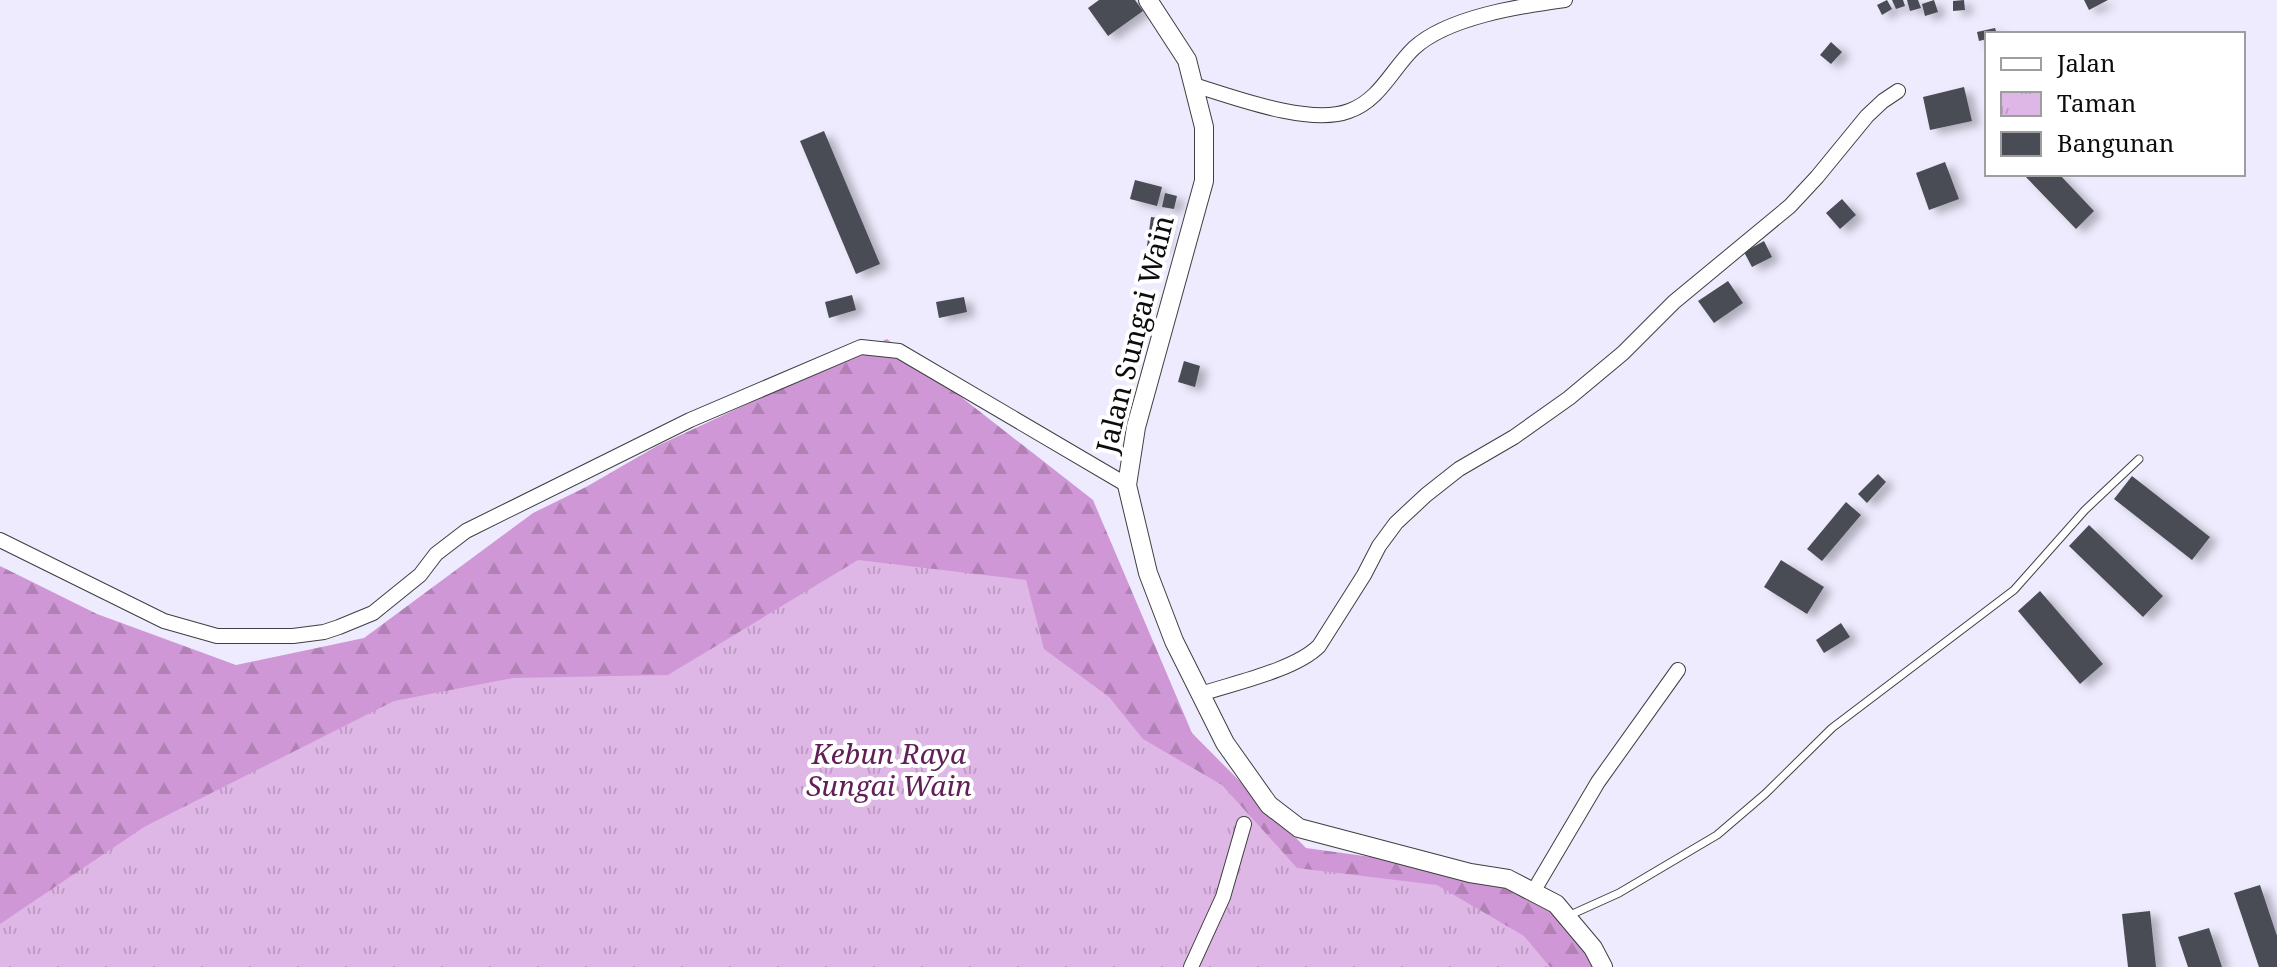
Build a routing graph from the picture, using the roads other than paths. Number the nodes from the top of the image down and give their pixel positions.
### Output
1 (1148, 0) edge
2 (1565, 0) edge
3 (1194, 85) junction
4 (1898, 91) dead end
5 (2139, 459) dead end
6 (1127, 485) junction
7 (0, 540) edge
8 (1678, 670) dead end
9 (1201, 694) junction
10 (1244, 824) dead end
11 (1533, 892) junction
12 (1566, 916) junction
13 (1191, 967) edge
14 (1603, 967) edge

1 - 3 street, Jalan Sungai Wain
2 - 3 street
3 - 6 street, Jalan Sungai Wain
4 - 9 street
5 - 12 lane
6 - 7 street
6 - 9 street, Jalan Sungai Wain
8 - 11 street
9 - 11 street, Jalan Sungai Wain
10 - 13 street
11 - 12 street, Jalan Sungai Wain
12 - 14 street, Jalan Sungai Wain

